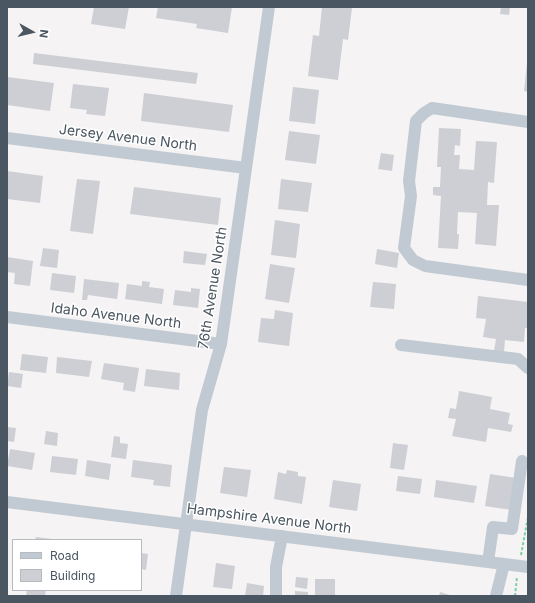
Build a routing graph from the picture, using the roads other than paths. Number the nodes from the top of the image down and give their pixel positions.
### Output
1 (268, 7) edge
2 (528, 122) edge
3 (7, 138) edge
4 (246, 168) junction
5 (528, 280) edge
6 (7, 317) edge
7 (221, 344) junction
8 (401, 345) dead end
9 (528, 368) edge
10 (521, 461) edge
11 (7, 502) edge
12 (186, 524) junction
13 (282, 536) junction
14 (488, 562) junction
15 (504, 564) junction
16 (528, 567) edge
17 (176, 596) edge
18 (276, 596) edge
19 (496, 596) edge

1 - 4 street, 76th Avenue North
2 - 5 street
3 - 4 street, Jersey Avenue North
4 - 7 street, 76th Avenue North
6 - 7 street, Idaho Avenue North
7 - 12 street, 76th Avenue North
8 - 9 street
10 - 14 street
11 - 12 street, Hampshire Avenue North
12 - 13 street, Hampshire Avenue North
12 - 17 street, 76th Avenue North
13 - 14 street, Hampshire Avenue North
13 - 18 street
14 - 15 street, Hampshire Avenue North
15 - 16 street, Hampshire Avenue North
15 - 19 street

